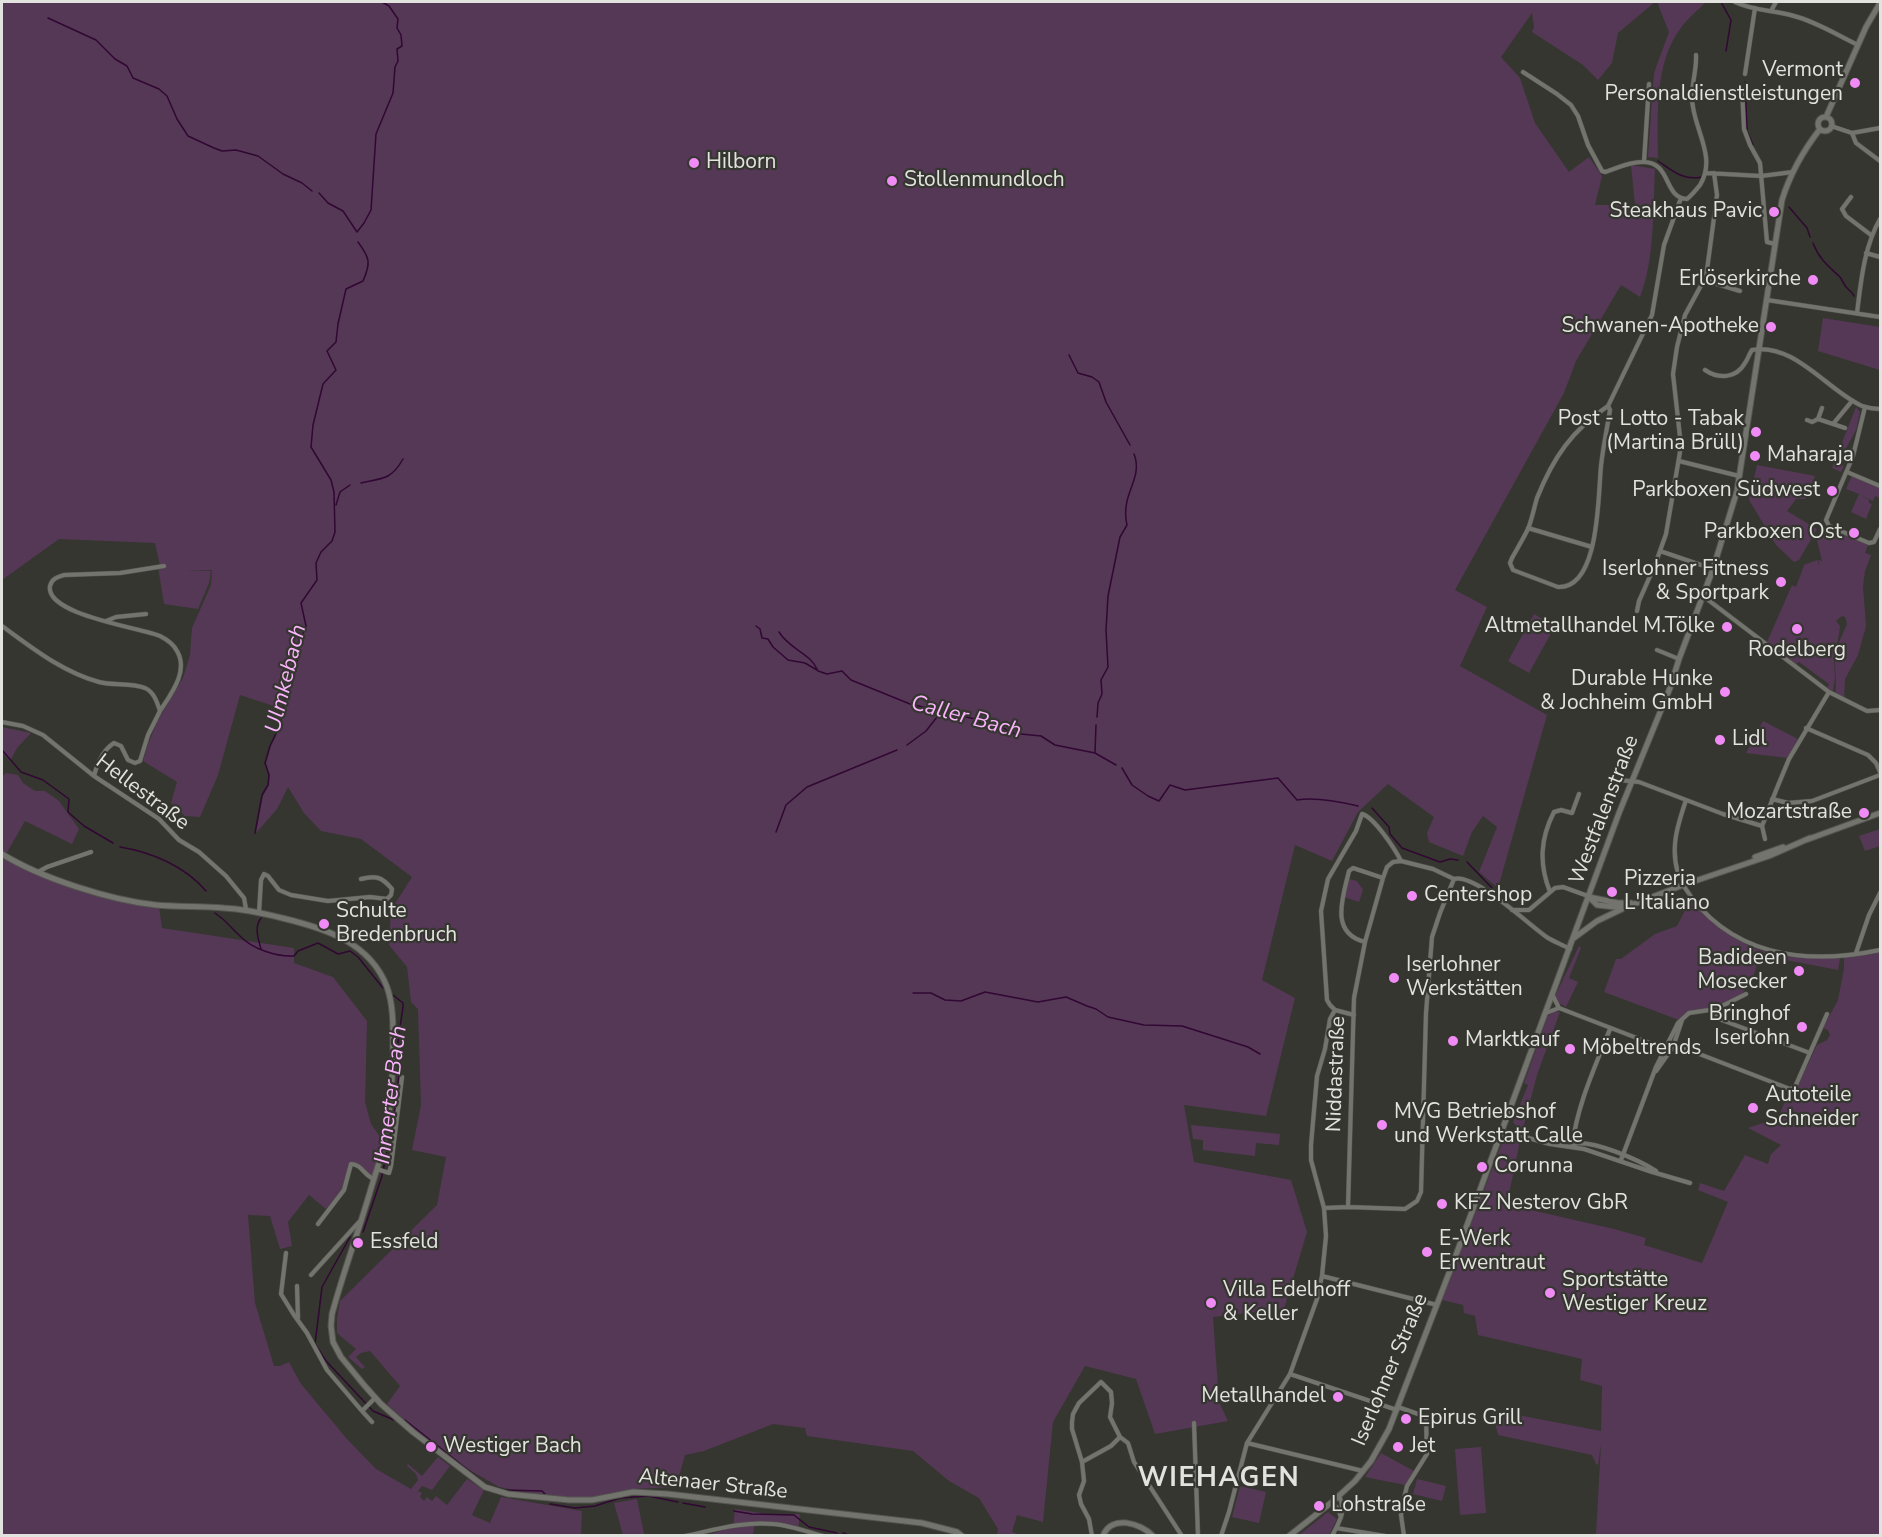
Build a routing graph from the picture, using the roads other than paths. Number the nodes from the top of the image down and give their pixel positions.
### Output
1 (1735, 2) edge
2 (1776, 2) edge
3 (1881, 3) edge
4 (1755, 8) junction
5 (1771, 11) junction
6 (1858, 46) junction
7 (1696, 55) dead end
8 (1523, 72) dead end
9 (1745, 74) dead end
10 (1649, 84) dead end
11 (1742, 89) dead end
12 (1826, 117) junction
13 (1831, 126) junction
14 (1881, 128) edge
15 (1820, 129) junction
16 (1852, 133) junction
17 (1881, 161) edge
18 (1644, 162) junction
19 (1793, 172) junction
20 (1714, 173) junction
21 (1706, 174) junction
22 (1761, 176) junction
23 (1851, 196) dead end
24 (1680, 198) junction
25 (1881, 219) edge
26 (1871, 235) junction
27 (1776, 244) junction
28 (1866, 253) junction
29 (1881, 257) edge
30 (1704, 280) junction
31 (1740, 291) dead end
32 (1767, 300) junction
33 (1857, 313) junction
34 (1881, 317) edge
35 (1759, 349) junction
36 (1705, 370) dead end
37 (1852, 401) junction
38 (1608, 406) junction
39 (1865, 407) junction
40 (1822, 408) dead end
41 (1881, 410) edge
42 (1818, 419) junction
43 (1807, 420) dead end
44 (1833, 424) junction
45 (1845, 428) dead end
46 (1679, 461) junction
47 (1847, 472) junction
48 (1740, 476) junction
49 (1881, 486) edge
50 (1528, 528) junction
51 (1881, 530) edge
52 (1592, 547) junction
53 (1660, 551) junction
54 (164, 566) dead end
55 (1713, 569) junction
56 (1703, 596) junction
57 (1637, 611) dead end
58 (146, 614) dead end
59 (104, 622) junction
60 (2, 626) edge
61 (1657, 650) dead end
62 (1679, 659) junction
63 (1829, 692) junction
64 (1881, 710) edge
65 (160, 711) junction
66 (2, 722) edge
67 (1806, 728) junction
68 (1881, 773) edge
69 (94, 777) junction
70 (1619, 780) dead end
71 (1633, 781) junction
72 (1579, 794) dead end
73 (1772, 799) junction
74 (1686, 800) junction
75 (1881, 813) edge
76 (1762, 826) junction
77 (1765, 839) dead end
78 (91, 852) dead end
79 (2, 854) edge
80 (1401, 861) junction
81 (37, 872) junction
82 (1678, 873) dead end
83 (1383, 878) junction
84 (361, 879) dead end
85 (1454, 879) junction
86 (1683, 885) junction
87 (1550, 892) junction
88 (1881, 893) edge
89 (1589, 897) junction
90 (1638, 902) junction
91 (1624, 908) junction
92 (246, 909) junction
93 (1511, 910) junction
94 (1529, 910) junction
95 (259, 912) junction
96 (1528, 922) junction
97 (1573, 939) junction
98 (1365, 942) junction
99 (1570, 949) junction
100 (1881, 950) edge
101 (1856, 953) junction
102 (1746, 994) dead end
103 (1552, 995) junction
104 (1559, 1008) junction
105 (1335, 1010) junction
106 (1716, 1010) junction
107 (1546, 1013) junction
108 (1827, 1014) dead end
109 (1354, 1015) junction
110 (1682, 1020) junction
111 (1611, 1028) junction
112 (1665, 1047) junction
113 (1673, 1047) junction
114 (1810, 1053) junction
115 (1655, 1071) junction
116 (402, 1077) dead end
117 (1503, 1131) junction
118 (1573, 1145) junction
119 (1623, 1154) junction
120 (1621, 1160) junction
121 (377, 1169) junction
122 (1658, 1173) junction
123 (374, 1179) junction
124 (1690, 1183) dead end
125 (1348, 1207) junction
126 (1324, 1208) junction
127 (362, 1219) junction
128 (318, 1224) dead end
129 (286, 1253) dead end
130 (1456, 1255) joint
131 (311, 1275) dead end
132 (1322, 1276) junction
133 (297, 1286) dead end
134 (1437, 1305) junction
135 (298, 1319) junction
136 (1290, 1374) junction
137 (373, 1400) junction
138 (364, 1409) junction
139 (1397, 1409) junction
140 (372, 1422) dead end
141 (1194, 1423) dead end
142 (1120, 1437) junction
143 (1247, 1443) junction
144 (1083, 1462) junction
145 (1363, 1471) junction
146 (1339, 1496) junction
147 (1332, 1502) junction
148 (1341, 1518) junction
149 (1336, 1528) junction
150 (686, 1536) edge
151 (823, 1536) edge
152 (962, 1536) edge
153 (1092, 1536) edge
154 (1103, 1536) edge
155 (1153, 1536) edge
156 (1182, 1536) edge
157 (1198, 1536) edge
158 (1221, 1536) edge
159 (1289, 1536) edge
160 (1332, 1536) edge
161 (1385, 1536) edge
162 (1404, 1536) edge

1 - 4 street
2 - 5 street
3 - 6 main road
4 - 5 street
4 - 9 street
5 - 6 street
6 - 12 main road
7 - 21 street
8 - 18 street
10 - 18 street
11 - 22 street
12 - 13 main road
12 - 15 main road
13 - 15 main road
13 - 16 street
14 - 16 street
15 - 19 main road, Westfalenstraße
16 - 17 street
18 - 24 street
19 - 22 street
19 - 27 main road, Westfalenstraße
20 - 21 street
20 - 22 street
20 - 30 street
21 - 24 street
22 - 27 street
23 - 26 street
24 - 38 street
25 - 26 street
26 - 28 street
27 - 32 main road, Westfalenstraße
28 - 29 street
28 - 33 street
30 - 31 street
30 - 46 street
32 - 33 street
32 - 35 main road, Westfalenstraße
33 - 34 street
35 - 36 street
35 - 37 street
35 - 48 main road, Westfalenstraße
37 - 39 street
37 - 44 street
38 - 50 street
38 - 52 street
39 - 41 street
39 - 47 street
40 - 42 street
42 - 43 street
42 - 44 street
44 - 45 street
46 - 48 street
46 - 53 street
47 - 49 street
47 - 51 street
48 - 55 main road, Westfalenstraße
50 - 52 street
50 - 52 street
53 - 55 street
53 - 57 street
54 - 59 street
55 - 56 main road, Westfalenstraße
56 - 62 main road, Westfalenstraße
56 - 63 street
58 - 59 street
59 - 65 street
60 - 65 street
61 - 62 street
62 - 71 main road, Westfalenstraße
63 - 64 street
63 - 67 street
65 - 69 street
66 - 69 street, Hellestraße
67 - 68 street
67 - 73 street
68 - 73 street
69 - 92 street, Hellestraße
70 - 71 street
71 - 74 street
71 - 89 main road, Westfalenstraße
72 - 87 street
73 - 76 street
74 - 76 street
74 - 82 street
75 - 86 main road
76 - 77 street
78 - 81 street
79 - 81 main road, Altenaer Straße
80 - 83 street
80 - 85 street
80 - 105 street
81 - 92 main road, Altenaer Straße
83 - 98 street, Niddastraße
83 - 98 street
84 - 95 street
85 - 93 street
85 - 125 street
86 - 90 main road
86 - 101 street
87 - 89 street
87 - 94 street
88 - 101 street
89 - 90 main road
89 - 91 main road
89 - 97 main road, Westfalenstraße
90 - 91 main road
91 - 97 main road
92 - 95 main road, Altenaer Straße
93 - 94 street
93 - 96 street
94 - 96 street
95 - 121 main road, Altenaer Straße
96 - 99 street
97 - 99 main road, Westfalenstraße
98 - 109 street, Niddastraße
99 - 103 main road, Westfalenstraße
100 - 101 street
102 - 106 street
103 - 104 street
103 - 107 main road, Westfalenstraße
104 - 107 street
104 - 111 street
105 - 109 street
105 - 126 street
106 - 110 street
106 - 114 street
107 - 117 main road, Westfalenstraße
108 - 114 street
109 - 125 street, Niddastraße
110 - 112 street
110 - 113 street
111 - 112 street
111 - 118 street
112 - 113 street
112 - 115 street
113 - 114 street
113 - 115 street
115 - 119 street
116 - 121 street
117 - 118 street
117 - 130 main road, Westfalenstraße
118 - 119 street
118 - 120 street
119 - 120 street
119 - 122 street
120 - 122 street
121 - 123 main road, Altenaer Straße
122 - 124 street
123 - 127 main road, Altenaer Straße
123 - 128 street
125 - 126 street
126 - 132 street
127 - 131 street
127 - 137 main road, Altenaer Straße
129 - 135 street
130 - 134 main road, Iserlohner Straße
132 - 134 street
132 - 136 street
133 - 135 street
134 - 139 main road, Iserlohner Straße
135 - 138 street
136 - 139 street
136 - 143 street
137 - 138 street
137 - 152 main road, Altenaer Straße
138 - 140 street
139 - 145 main road, Iserlohner Straße
139 - 162 street
141 - 157 street
142 - 144 street
142 - 144 street
142 - 156 street
143 - 145 street
143 - 158 street
144 - 153 street
145 - 146 main road, Iserlohner Straße
146 - 147 main road, Iserlohner Straße
146 - 148 street
147 - 148 street
147 - 159 main road, Iserlohner Straße
148 - 149 street
149 - 160 street
149 - 161 street
150 - 151 street
154 - 155 main road

